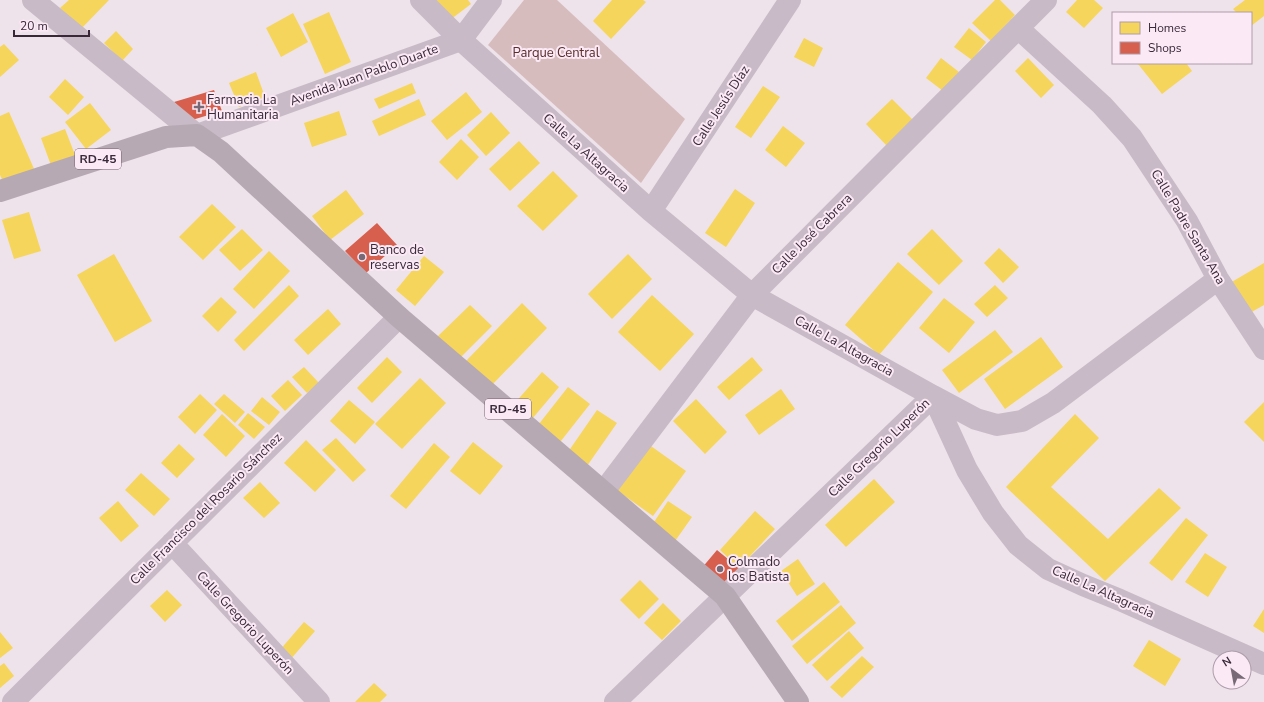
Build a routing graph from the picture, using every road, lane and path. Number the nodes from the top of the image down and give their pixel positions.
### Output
1 (33, 0) edge
2 (421, 0) edge
3 (491, 0) edge
4 (790, 0) edge
5 (1046, 0) edge
6 (1018, 28) junction
7 (461, 40) junction
8 (197, 135) junction
9 (0, 191) edge
10 (651, 211) junction
11 (1218, 279) junction
12 (752, 295) junction
13 (399, 317) junction
14 (1264, 348) edge
15 (933, 396) junction
16 (604, 491) junction
17 (172, 543) junction
18 (724, 596) junction
19 (1264, 664) edge
20 (13, 702) edge
21 (319, 702) edge
22 (615, 702) edge
23 (798, 702) edge

1 - 8 street
2 - 7 street, Calle La Altagracia
3 - 7 street
4 - 10 street, Calle Jesús Díaz
5 - 6 street, Calle José Cabrera
6 - 11 street, Calle Padre Santa Ana
6 - 12 street, Calle José Cabrera
7 - 8 street, Avenida Juan Pablo Duarte
7 - 10 street, Calle La Altagracia
8 - 9 main road, RD-45
8 - 13 main road, RD-45
10 - 12 street, Calle La Altagracia
11 - 14 street, Calle Padre Santa Ana
11 - 15 street, Calle Gregorio Luperón
12 - 15 street, Calle La Altagracia
12 - 16 street, Calle José Cabrera
13 - 16 main road, RD-45
13 - 17 street, Calle Francisco del Rosario Sánchez
15 - 18 street, Calle Gregorio Luperón
15 - 19 street, Calle La Altagracia
16 - 18 main road, RD-45
17 - 20 street, Calle Francisco del Rosario Sánchez
17 - 21 street, Calle Gregorio Luperón
18 - 22 street, Calle Gregorio Luperón
18 - 23 main road, RD-45

